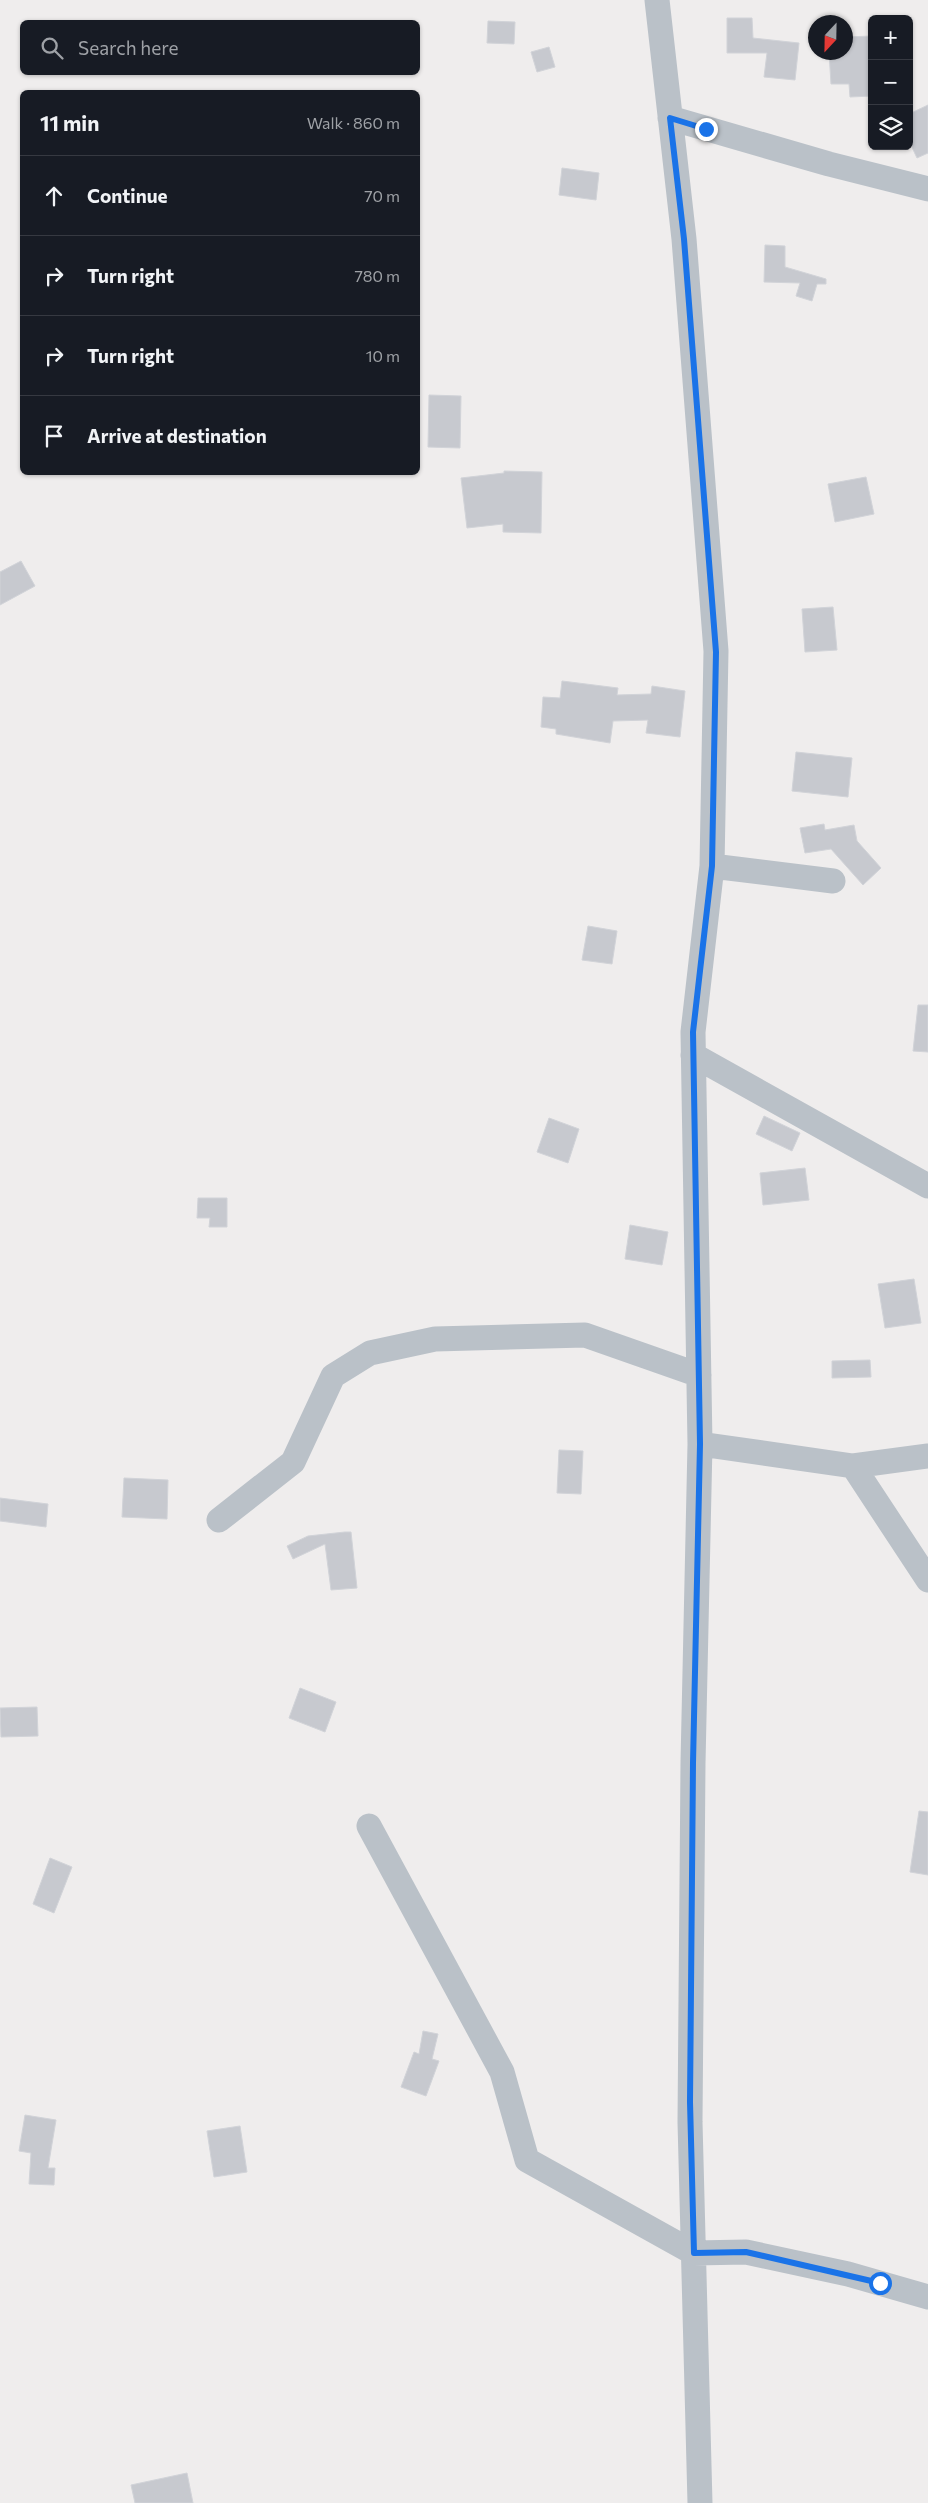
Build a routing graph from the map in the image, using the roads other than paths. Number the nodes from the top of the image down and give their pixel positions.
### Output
1 (657, 0) edge
2 (670, 118) junction
3 (928, 189) edge
4 (712, 866) junction
5 (833, 881) dead end
6 (693, 1055) junction
7 (928, 1186) edge
8 (699, 1374) junction
9 (700, 1444) junction
10 (928, 1456) edge
11 (853, 1466) junction
12 (219, 1520) dead end
13 (928, 1580) edge
14 (369, 1826) dead end
15 (694, 2253) junction
16 (928, 2297) edge
17 (700, 2503) edge

1 - 2 street
2 - 3 street
2 - 4 street
4 - 5 street
4 - 6 street
6 - 7 street
6 - 8 street
8 - 9 street
8 - 12 street
9 - 11 street
9 - 15 street
10 - 11 street
11 - 13 street
14 - 15 street
15 - 16 street
15 - 17 street

